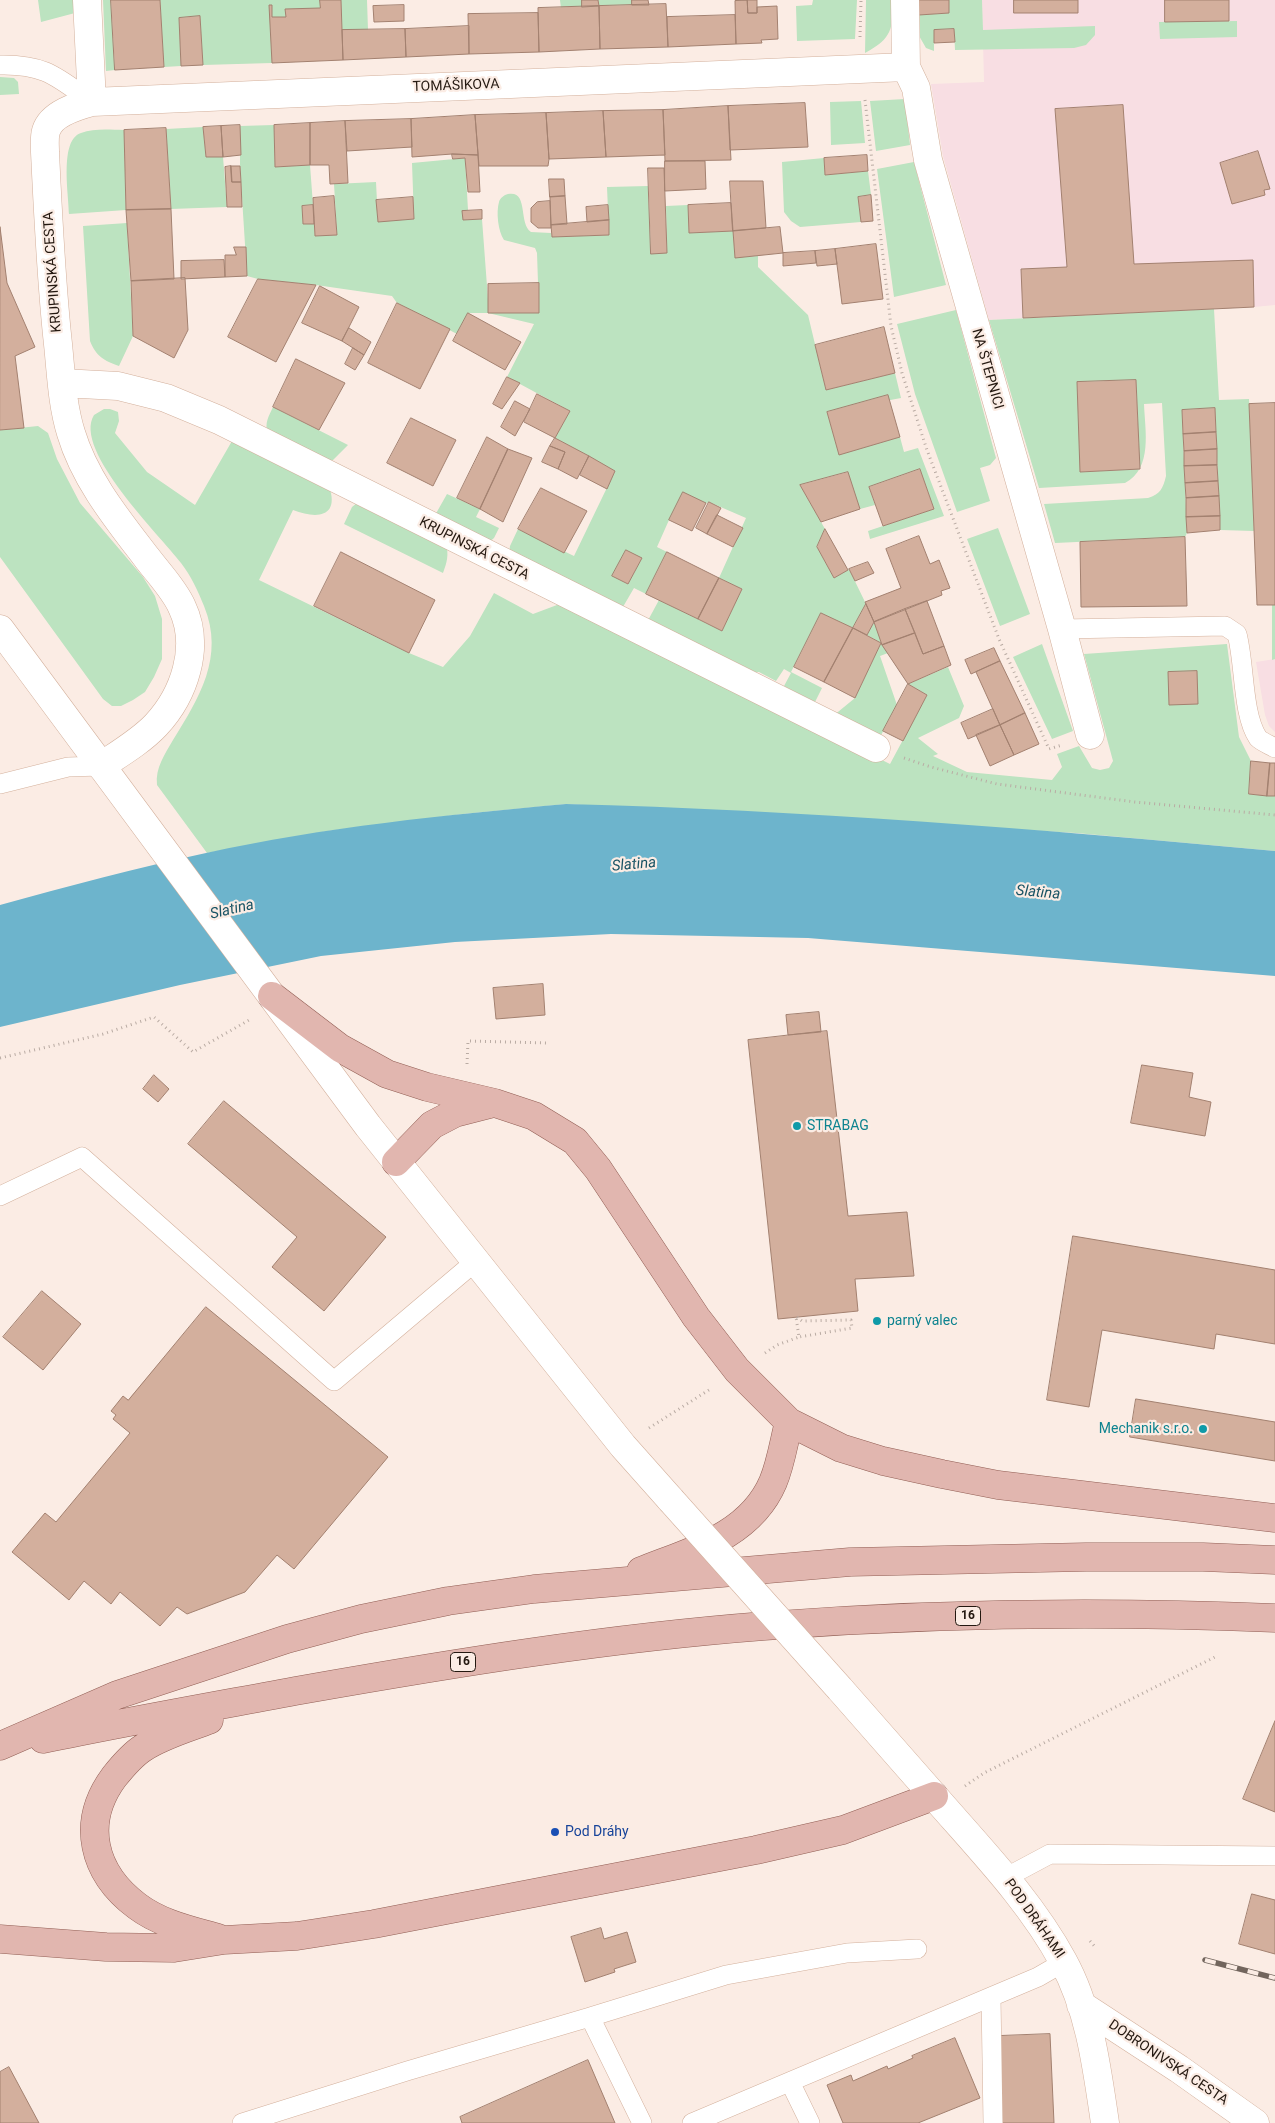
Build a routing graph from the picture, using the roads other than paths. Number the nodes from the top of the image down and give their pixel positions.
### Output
1 (87, 0) edge
2 (905, 0) edge
3 (0, 65) edge
4 (906, 67) junction
5 (92, 102) junction
6 (45, 161) joint
7 (62, 383) junction
8 (0, 629) edge
9 (1062, 629) junction
10 (1090, 735) road end
11 (876, 748) road end
12 (1275, 748) edge
13 (102, 766) junction
14 (0, 784) edge
15 (272, 996) junction
16 (495, 1103) junction
17 (396, 1162) junction
18 (0, 1196) edge
19 (476, 1261) junction
20 (789, 1422) junction
21 (1275, 1518) edge
22 (1275, 1560) edge
23 (618, 1581) junction
24 (1275, 1618) edge
25 (267, 1696) junction
26 (0, 1747) edge
27 (934, 1796) junction
28 (1275, 1856) edge
29 (1005, 1878) junction
30 (0, 1939) edge
31 (224, 1940) junction
32 (917, 1949) dead end
33 (1064, 1962) junction
34 (992, 1997) junction
35 (1081, 2005) junction
36 (590, 2017) junction
37 (790, 2082) junction
38 (735, 2115) edge
39 (242, 2123) edge
40 (642, 2123) edge
41 (692, 2123) edge
42 (810, 2123) edge
43 (993, 2123) edge
44 (1105, 2123) edge
45 (1255, 2123) edge

1 - 5 street
2 - 4 street, NA ŠTEPNICI
3 - 5 lane
4 - 5 street, TOMÁŠIKOVA
4 - 9 street, NA ŠTEPNICI
5 - 6 street, TOMÁŠIKOVA
6 - 7 street, KRUPINSKÁ CESTA
7 - 11 street, KRUPINSKÁ CESTA
7 - 13 street, KRUPINSKÁ CESTA
8 - 13 street, POD DRÁHAMI
9 - 10 street, NA ŠTEPNICI
9 - 12 lane
13 - 14 lane
13 - 15 street, POD DRÁHAMI
15 - 16 main road
15 - 17 street, POD DRÁHAMI
16 - 17 main road
16 - 20 main road
17 - 19 street, POD DRÁHAMI
18 - 19 lane
19 - 27 street, POD DRÁHAMI, bridge
20 - 21 main road
20 - 23 main road
22 - 23 main road, 16
23 - 26 main road, 16
24 - 25 main road, 16
25 - 26 main road, 16
25 - 31 main road
27 - 29 street, POD DRÁHAMI
27 - 31 main road
28 - 29 lane
29 - 33 street, POD DRÁHAMI
30 - 31 main road
32 - 36 lane
33 - 34 lane
33 - 35 street, POD DRÁHAMI
34 - 37 lane
34 - 43 lane
35 - 44 street, POD DRÁHAMI
35 - 45 street, DOBRONIVSKÁ CESTA
36 - 39 lane
36 - 40 lane
37 - 38 lane
37 - 42 lane
38 - 41 lane

